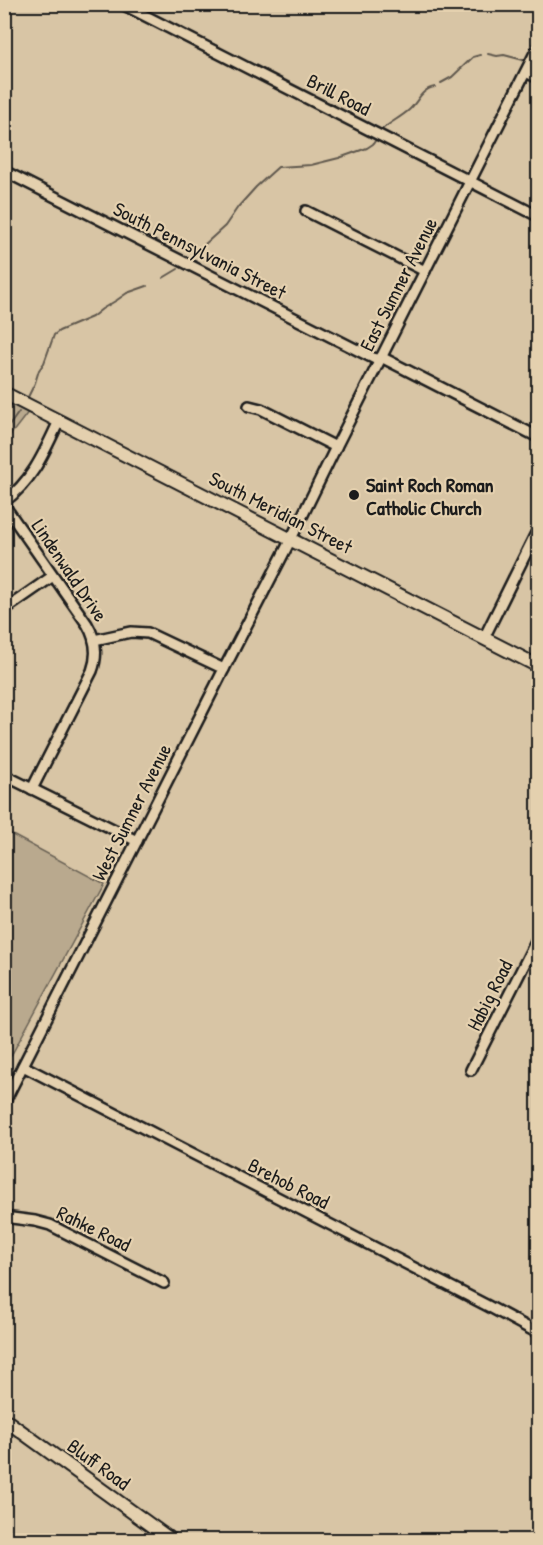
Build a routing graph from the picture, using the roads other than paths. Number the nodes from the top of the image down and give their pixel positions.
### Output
1 (122, 4) edge
2 (538, 47) edge
3 (526, 72) junction
4 (538, 78) edge
5 (4, 171) edge
6 (470, 181) junction
7 (306, 211) dead end
8 (538, 216) edge
9 (425, 271) junction
10 (380, 359) junction
11 (4, 393) edge
12 (249, 406) dead end
13 (59, 421) junction
14 (538, 437) edge
15 (336, 447) junction
16 (4, 503) edge
17 (538, 529) edge
18 (291, 539) junction
19 (53, 576) junction
20 (4, 610) edge
21 (484, 638) junction
22 (94, 640) junction
23 (538, 666) edge
24 (224, 669) junction
25 (4, 775) edge
26 (32, 789) junction
27 (137, 841) junction
28 (538, 937) edge
29 (23, 1066) junction
30 (471, 1070) dead end
31 (4, 1103) edge
32 (4, 1217) edge
33 (164, 1283) dead end
34 (538, 1333) edge
35 (4, 1419) edge
36 (171, 1540) edge

1 - 6 street, Brill Road
2 - 3 street, East Sumner Avenue
3 - 4 street
3 - 6 street, East Sumner Avenue
5 - 10 street, South Pennsylvania Street
6 - 8 street, Brill Road
6 - 9 street, East Sumner Avenue
7 - 9 street
9 - 10 street, East Sumner Avenue
10 - 14 street, South Pennsylvania Street
10 - 15 street, East Sumner Avenue
11 - 13 main road, South Meridian Street
12 - 15 street
13 - 16 street
13 - 18 main road, South Meridian Street
15 - 18 street, East Sumner Avenue
16 - 19 street, Lindenwald Drive
17 - 21 street
18 - 21 main road, South Meridian Street
18 - 24 street, West Sumner Avenue
19 - 20 street
19 - 22 street, Lindenwald Drive
21 - 23 main road, South Meridian Street
22 - 24 street
22 - 26 street, Lindenwald Drive
24 - 27 street, West Sumner Avenue
25 - 26 street
26 - 27 street
27 - 29 street, West Sumner Avenue
28 - 30 street, Habig Road
29 - 31 street, West Sumner Avenue
29 - 34 street, Brehob Road
32 - 33 street, Rahke Road
35 - 36 main road, Bluff Road

